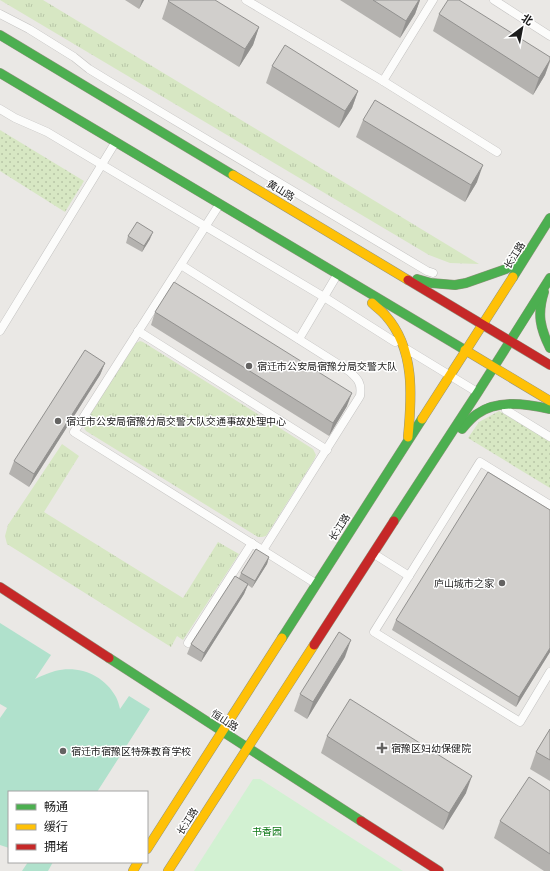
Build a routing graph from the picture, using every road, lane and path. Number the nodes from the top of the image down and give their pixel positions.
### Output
1 (246, 0) edge
2 (433, 0) edge
3 (494, 0) edge
4 (0, 14) edge
5 (0, 35) edge
6 (550, 36) edge
7 (0, 73) edge
8 (383, 82) junction
9 (0, 109) edge
10 (115, 142) junction
11 (497, 152) dead end
12 (102, 164) junction
13 (220, 205) junction
14 (550, 218) edge
15 (206, 226) junction
16 (525, 257) junction
17 (181, 265) junction
18 (396, 272) junction
19 (337, 274) junction
20 (441, 275) dead end
21 (549, 280) edge
22 (351, 283) junction
23 (324, 297) junction
24 (482, 325) junction
25 (0, 330) edge
26 (138, 331) junction
27 (299, 339) junction
28 (510, 341) junction
29 (549, 344) edge
30 (404, 347) junction
31 (465, 351) junction
32 (550, 365) edge
33 (493, 368) junction
34 (450, 375) junction
35 (483, 396) junction
36 (550, 401) edge
37 (499, 406) junction
38 (550, 409) edge
39 (550, 437) edge
40 (407, 441) junction
41 (442, 448) junction
42 (327, 450) junction
43 (550, 505) edge
44 (252, 544) junction
45 (263, 550) junction
46 (372, 556) junction
47 (407, 578) junction
48 (316, 584) junction
49 (0, 587) edge
50 (0, 597) edge
51 (188, 643) dead end
52 (550, 672) edge
53 (220, 735) junction
54 (245, 751) junction
55 (148, 847) edge
56 (168, 871) edge
57 (423, 871) edge
58 (439, 871) edge

1 - 8 lane
2 - 8 lane
3 - 6 lane
4 - 20 lane
5 - 18 street, 黄山路
7 - 10 street
8 - 11 lane
9 - 12 lane
10 - 12 lane
10 - 13 street
12 - 15 lane
12 - 25 lane
13 - 15 lane
13 - 19 street
14 - 16 street, 长江路
15 - 17 lane
15 - 23 lane
16 - 18 street
16 - 24 street, 长江路
17 - 26 lane
17 - 27 lane
18 - 24 street, 黄山路
19 - 22 street
19 - 23 lane
21 - 28 street, 长江路
21 - 29 street
22 - 30 street
22 - 31 street
23 - 27 lane
23 - 30 lane
24 - 28 street, 黄山路
24 - 31 street, 长江路
26 - 42 lane
26 - 44 lane
27 - 42 lane
28 - 32 street, 黄山路
28 - 33 street, 长江路
30 - 34 lane
30 - 40 street
31 - 33 street
31 - 34 street, 长江路
33 - 35 street, 长江路
33 - 36 street
34 - 35 lane
34 - 40 street, 长江路
35 - 37 lane
35 - 41 street, 长江路
37 - 38 street
37 - 39 lane
37 - 41 street
40 - 48 street, 长江路
41 - 46 street, 长江路
42 - 45 lane
43 - 47 lane
44 - 45 lane
44 - 51 lane
45 - 48 lane
46 - 47 lane
46 - 54 street, 长江路
47 - 52 lane
48 - 53 street, 长江路
49 - 53 street, 恒山路
50 - 53 street, 恒山路
53 - 54 street, 恒山路
53 - 55 street, 长江路
54 - 56 street, 长江路
54 - 57 street, 恒山路
54 - 58 street, 恒山路

